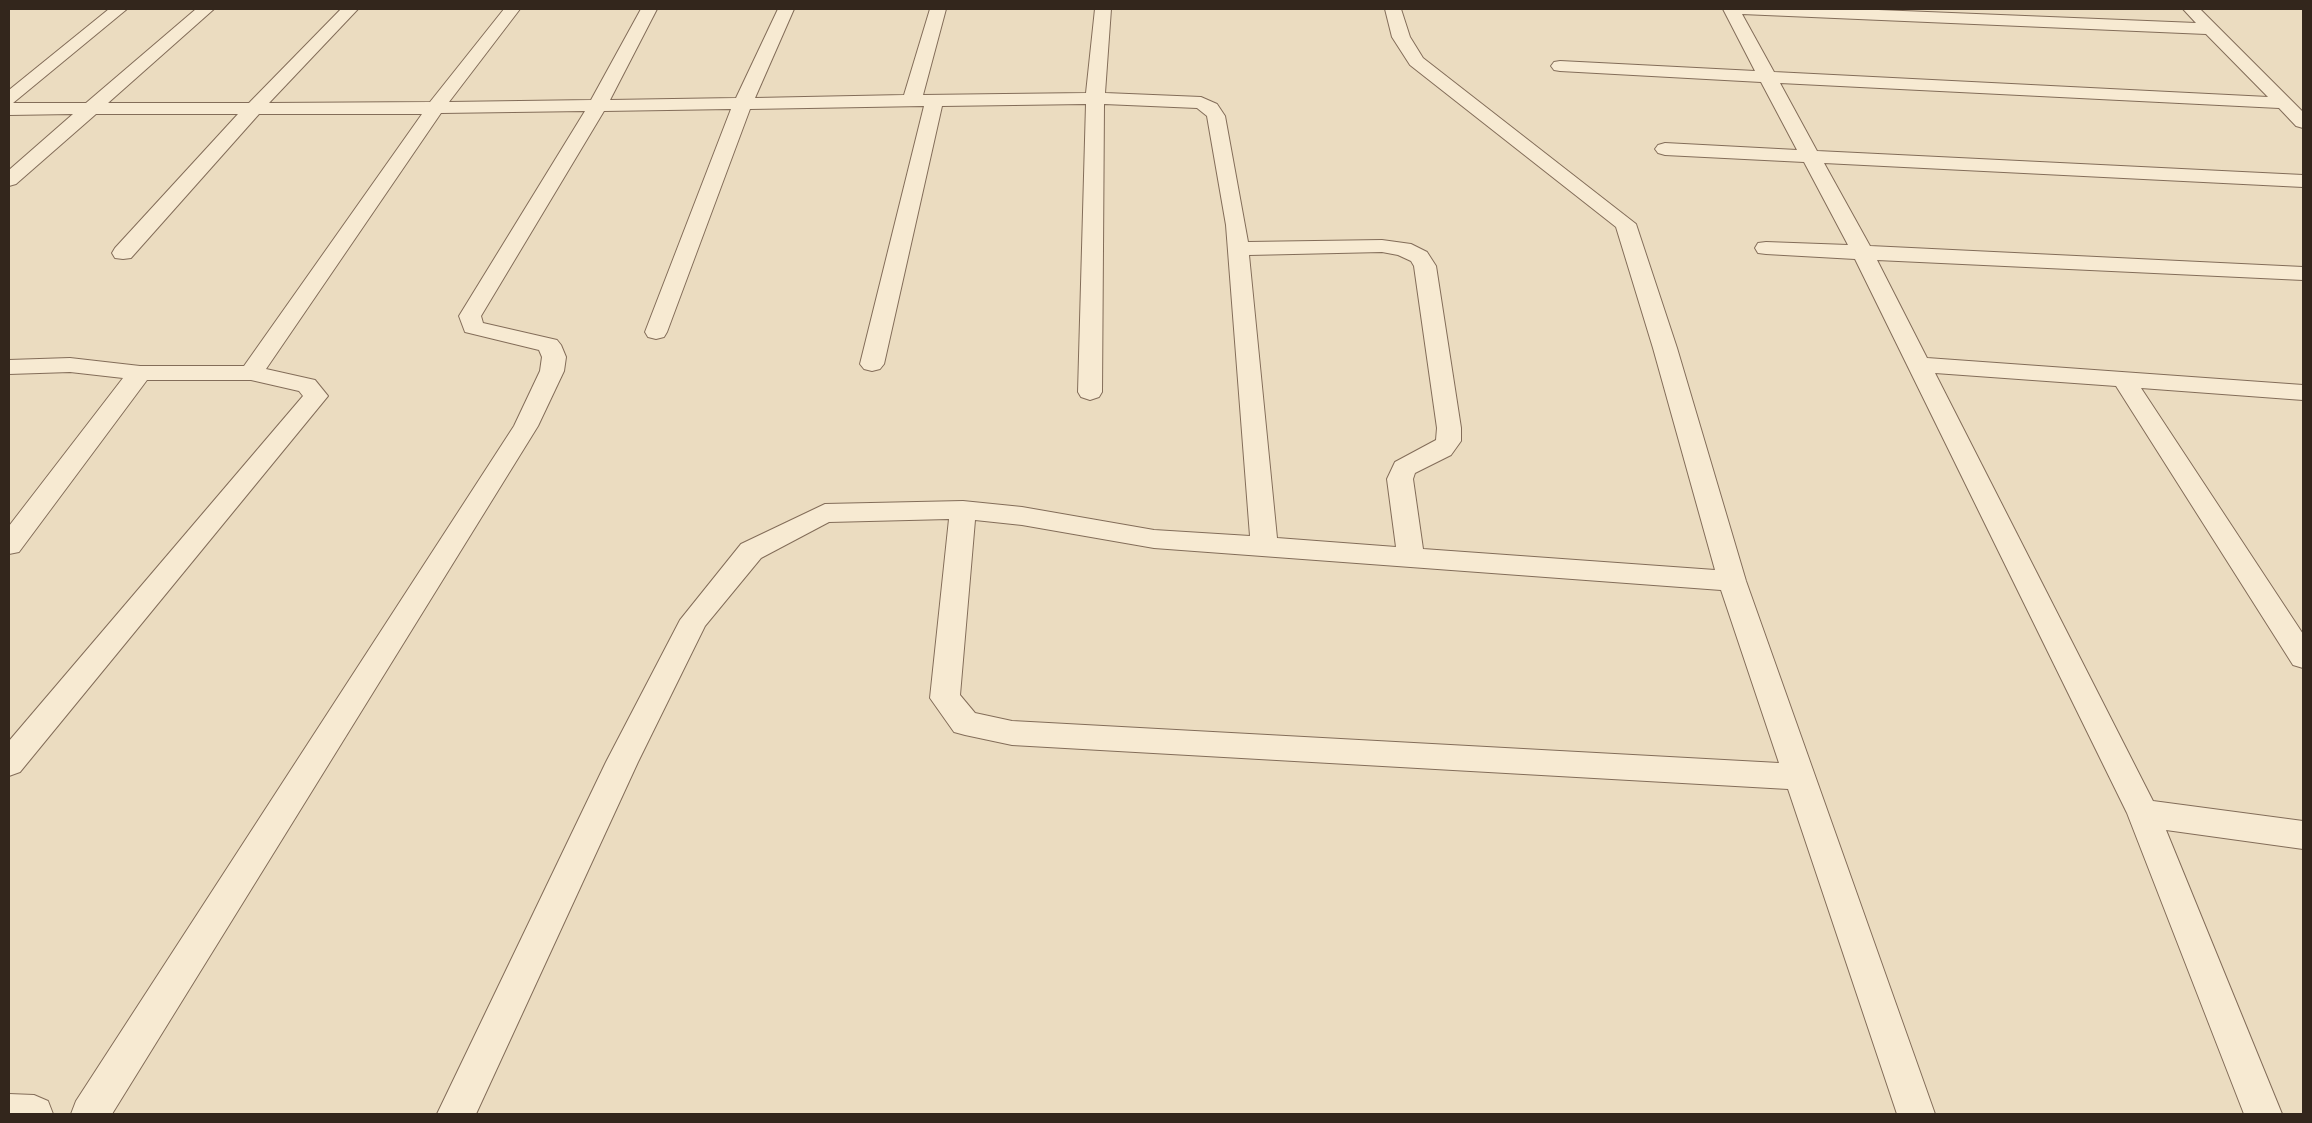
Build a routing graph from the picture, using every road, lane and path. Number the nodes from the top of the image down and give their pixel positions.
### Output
1 (119, 9) edge
2 (206, 9) edge
3 (350, 9) edge
4 (512, 9) edge
5 (649, 9) edge
6 (786, 9) edge
7 (938, 9) edge
8 (1103, 9) edge
9 (1393, 9) edge
10 (1731, 9) edge
11 (1742, 9) edge
12 (2191, 9) edge
13 (2212, 29) junction
14 (1560, 66) dead end
15 (1766, 77) junction
16 (1095, 98) junction
17 (9, 99) edge
18 (912, 101) junction
19 (934, 101) junction
20 (744, 103) junction
21 (2284, 103) junction
22 (598, 105) junction
23 (254, 108) junction
24 (435, 108) junction
25 (9, 109) edge
26 (90, 109) junction
27 (2303, 122) edge
28 (1665, 149) dead end
29 (1811, 156) junction
30 (9, 180) edge
31 (2303, 181) edge
32 (1766, 248) dead end
33 (1238, 249) junction
34 (1862, 252) junction
35 (124, 253) dead end
36 (2303, 273) edge
37 (656, 332) dead end
38 (872, 364) dead end
39 (1919, 365) junction
40 (9, 367) edge
41 (140, 373) junction
42 (252, 373) junction
43 (2123, 379) junction
44 (1090, 392) dead end
45 (2303, 392) edge
46 (963, 510) junction
47 (9, 544) edge
48 (1264, 546) junction
49 (1411, 558) junction
50 (1732, 581) junction
51 (2303, 657) edge
52 (9, 763) edge
53 (1801, 777) junction
54 (2143, 813) junction
55 (2303, 835) edge
56 (9, 1112) edge
57 (34, 1114) edge
58 (90, 1114) edge
59 (456, 1114) edge
60 (1916, 1114) edge
61 (2263, 1114) edge

1 - 17 street
2 - 26 street
3 - 23 street
4 - 24 street
5 - 22 street
6 - 20 street
7 - 18 street
8 - 16 street
9 - 50 street
10 - 15 street
11 - 13 street
12 - 13 street
13 - 21 street
14 - 15 street
15 - 21 street
15 - 29 street
16 - 19 street
16 - 33 street
16 - 44 street
18 - 19 street
18 - 20 street
19 - 38 street
20 - 22 street
20 - 37 street
21 - 27 street
22 - 24 street
22 - 58 street
23 - 24 street
23 - 26 street
23 - 35 street
24 - 42 street
25 - 26 street
26 - 30 street
28 - 29 street
29 - 31 street
29 - 34 street
32 - 34 street
33 - 48 street
33 - 49 street
34 - 36 street
34 - 39 street
39 - 43 street
39 - 54 street
40 - 41 street
41 - 42 street
41 - 47 street
42 - 52 street
43 - 45 street
43 - 51 street
46 - 48 street
46 - 53 street
46 - 59 street
48 - 49 street
49 - 50 street
50 - 53 street
53 - 60 street
54 - 55 street
54 - 61 street
56 - 57 street

